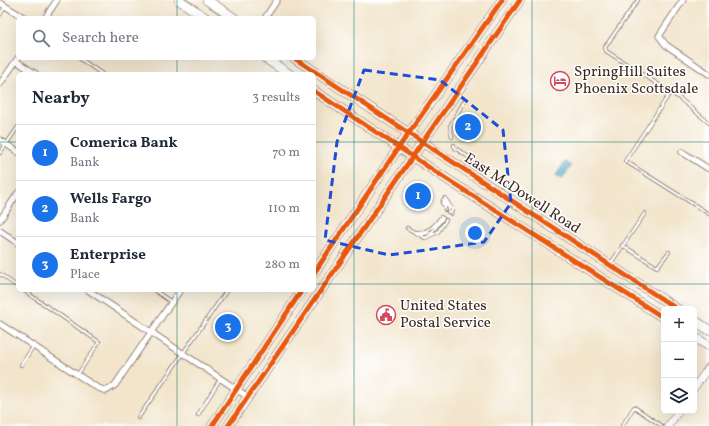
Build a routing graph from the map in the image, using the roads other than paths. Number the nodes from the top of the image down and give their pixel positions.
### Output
1 (57, 0) edge
2 (179, 0) edge
3 (207, 0) edge
4 (277, 0) edge
5 (502, 0) edge
6 (520, 0) edge
7 (638, 0) edge
8 (683, 0) edge
9 (0, 3) edge
10 (6, 6) junction
11 (0, 15) edge
12 (21, 16) edge
13 (46, 16) edge
14 (203, 16) edge
15 (231, 16) edge
16 (266, 16) edge
17 (16, 60) edge
18 (18, 60) edge
19 (82, 60) edge
20 (268, 60) edge
21 (297, 60) edge
22 (33, 72) edge
23 (99, 72) edge
24 (286, 72) edge
25 (315, 72) edge
26 (316, 73) edge
27 (709, 74) edge
28 (0, 84) edge
29 (316, 92) edge
30 (670, 93) junction
31 (465, 100) dead end
32 (709, 124) edge
33 (16, 131) edge
34 (408, 134) junction
35 (452, 136) dead end
36 (0, 140) edge
37 (422, 143) junction
38 (6, 144) junction
39 (454, 145) dead end
40 (399, 147) junction
41 (16, 151) edge
42 (682, 152) dead end
43 (0, 154) edge
44 (413, 157) junction
45 (476, 162) dead end
46 (709, 169) edge
47 (16, 197) edge
48 (443, 200) joint
49 (645, 213) dead end
50 (709, 214) edge
51 (0, 220) edge
52 (407, 228) dead end
53 (0, 231) edge
54 (414, 232) junction
55 (564, 235) junction
56 (16, 242) edge
57 (622, 245) junction
58 (556, 248) junction
59 (669, 252) dead end
60 (610, 265) junction
61 (316, 269) edge
62 (0, 274) edge
63 (16, 286) edge
64 (26, 292) edge
65 (91, 292) edge
66 (157, 292) edge
67 (179, 292) edge
68 (226, 292) edge
69 (301, 292) edge
70 (172, 302) junction
71 (672, 306) edge
72 (661, 316) edge
73 (697, 322) edge
74 (0, 324) edge
75 (709, 330) edge
76 (151, 333) junction
77 (697, 339) edge
78 (33, 346) junction
79 (709, 346) edge
80 (183, 354) junction
81 (21, 365) dead end
82 (709, 367) edge
83 (77, 375) junction
84 (221, 379) junction
85 (697, 384) edge
86 (236, 389) junction
87 (248, 397) junction
88 (677, 414) edge
89 (198, 415) dead end
90 (138, 418) dead end
91 (212, 426) edge
92 (228, 426) edge
93 (622, 426) edge
94 (662, 426) edge
95 (668, 426) edge

1 - 13 street
2 - 14 main road
3 - 15 main road
4 - 16 street
5 - 34 main road
6 - 37 main road
7 - 30 lane
8 - 27 street
9 - 10 street
10 - 11 lane
10 - 12 street
17 - 28 street
18 - 22 street
19 - 23 lane
20 - 24 main road
21 - 25 main road, East McDowell Road
26 - 34 main road, East McDowell Road
29 - 40 main road, East McDowell Road
30 - 32 lane
30 - 50 lane
31 - 35 lane
33 - 38 lane
34 - 37 main road, East McDowell Road
34 - 40 main road
36 - 38 street
37 - 44 main road
37 - 55 main road, East McDowell Road
38 - 41 street
38 - 43 lane
39 - 45 lane
40 - 44 main road, East McDowell Road
40 - 61 main road
42 - 46 street
44 - 58 main road, East McDowell Road
44 - 87 main road
47 - 51 street
48 - 48 lane
49 - 57 lane
52 - 54 lane
53 - 56 street
54 - 54 lane
55 - 58 main road
55 - 60 main road, East McDowell Road
57 - 59 lane
57 - 60 lane
58 - 72 main road, East McDowell Road
60 - 71 main road, East McDowell Road
62 - 63 lane
64 - 83 lane
65 - 76 street
66 - 70 lane
67 - 70 street
68 - 80 lane
69 - 86 main road
70 - 76 street
73 - 75 main road
74 - 78 street
76 - 80 street
76 - 83 street
77 - 79 main road
78 - 81 lane
78 - 83 street
80 - 84 street
80 - 90 lane
82 - 85 street
84 - 86 street
84 - 89 lane
86 - 87 street
86 - 91 main road
87 - 92 main road
88 - 95 street
93 - 94 lane

